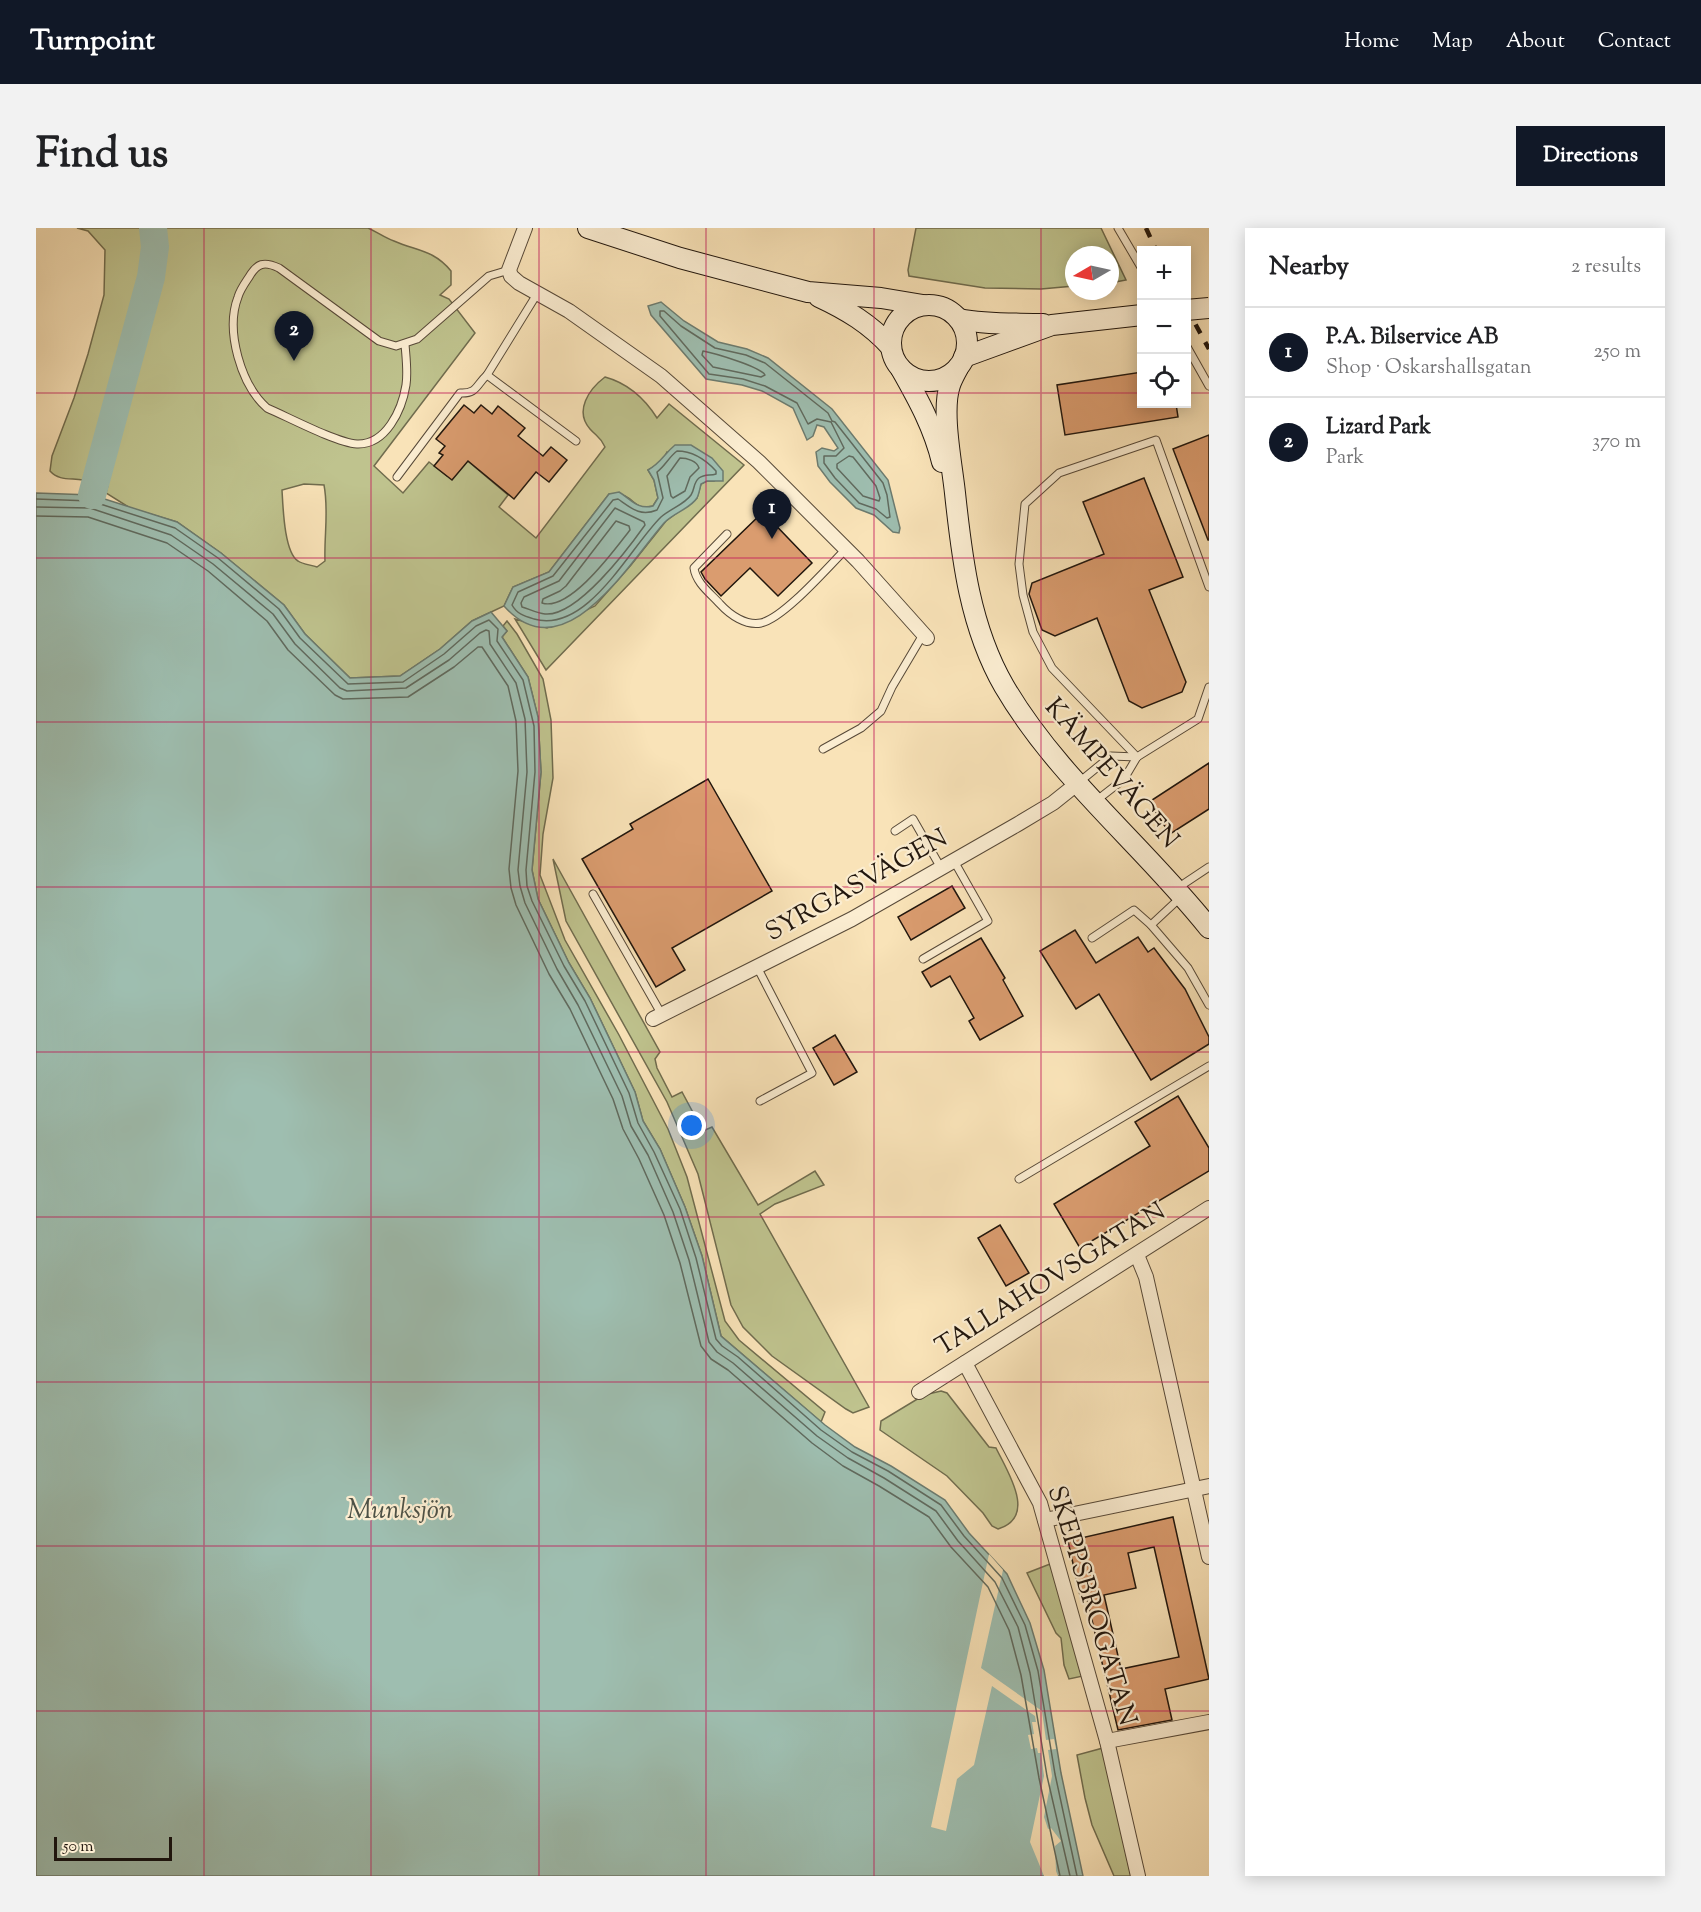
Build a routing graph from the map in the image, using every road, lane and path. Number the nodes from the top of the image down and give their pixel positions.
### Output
1 (525, 228) edge
2 (588, 228) edge
3 (1118, 228) edge
4 (1137, 260) edge
5 (509, 270) junction
6 (808, 292) junction
7 (537, 294) junction
8 (923, 305) junction
9 (1209, 308) edge
10 (1191, 310) edge
11 (1137, 316) edge
12 (959, 319) junction
13 (1052, 325) junction
14 (405, 344) junction
15 (891, 347) junction
16 (1191, 354) edge
17 (961, 363) junction
18 (901, 369) junction
19 (488, 375) junction
20 (1209, 386) edge
21 (576, 441) dead end
22 (397, 477) dead end
23 (727, 534) dead end
24 (960, 541) junction
25 (846, 549) junction
26 (1209, 586) edge
27 (925, 636) joint
28 (1209, 687) edge
29 (823, 749) dead end
30 (1137, 758) junction
31 (1078, 783) junction
32 (1095, 801) junction
33 (895, 831) dead end
34 (947, 865) junction
35 (1209, 867) edge
36 (1180, 892) junction
37 (592, 894) dead end
38 (1151, 925) junction
39 (1209, 928) edge
40 (1092, 938) dead end
41 (923, 959) dead end
42 (757, 967) junction
43 (1209, 1005) edge
44 (657, 1017) joint
45 (1209, 1066) edge
46 (760, 1101) dead end
47 (1019, 1179) dead end
48 (1209, 1208) edge
49 (1137, 1255) junction
50 (965, 1363) junction
51 (919, 1392) dead end
52 (1209, 1486) edge
53 (1194, 1489) junction
54 (1045, 1520) junction
55 (1209, 1557) edge
56 (1209, 1722) edge
57 (1107, 1742) junction
58 (1138, 1876) edge

1 - 5 street
2 - 6 main road
3 - 4 lane
5 - 7 street
5 - 14 lane
6 - 8 main road
6 - 15 main road
7 - 19 lane
7 - 25 street
8 - 12 main road
8 - 15 main road
9 - 10 main road, bridge
11 - 13 main road
12 - 13 main road
12 - 17 main road
13 - 17 main road
14 - 14 lane
15 - 18 main road
16 - 20 lane
17 - 18 main road
17 - 24 main road, KÄMPEVÄGEN
18 - 24 main road, KÄMPEVÄGEN
19 - 21 lane
19 - 22 lane
23 - 25 lane
24 - 31 main road, KÄMPEVÄGEN
25 - 27 street
26 - 30 lane
27 - 29 lane
28 - 30 lane
30 - 31 lane
30 - 32 lane
31 - 32 main road, KÄMPEVÄGEN
31 - 34 street, SYRGASVÄGEN
32 - 36 main road, KÄMPEVÄGEN
33 - 34 lane
34 - 41 lane
34 - 42 street, SYRGASVÄGEN
35 - 36 lane
36 - 38 lane
36 - 39 main road, KÄMPEVÄGEN
37 - 44 lane
38 - 40 lane
38 - 43 lane
42 - 44 street, SYRGASVÄGEN
42 - 46 lane
45 - 47 lane
48 - 49 street, TALLAHOVSGATAN
49 - 50 street, TALLAHOVSGATAN
49 - 53 street
50 - 51 street, TALLAHOVSGATAN
50 - 54 street, SKEPPSBROGATAN
52 - 53 street
53 - 54 street
53 - 55 street
54 - 57 street, SKEPPSBROGATAN
56 - 57 street
57 - 58 street, SKEPPSBROGATAN

